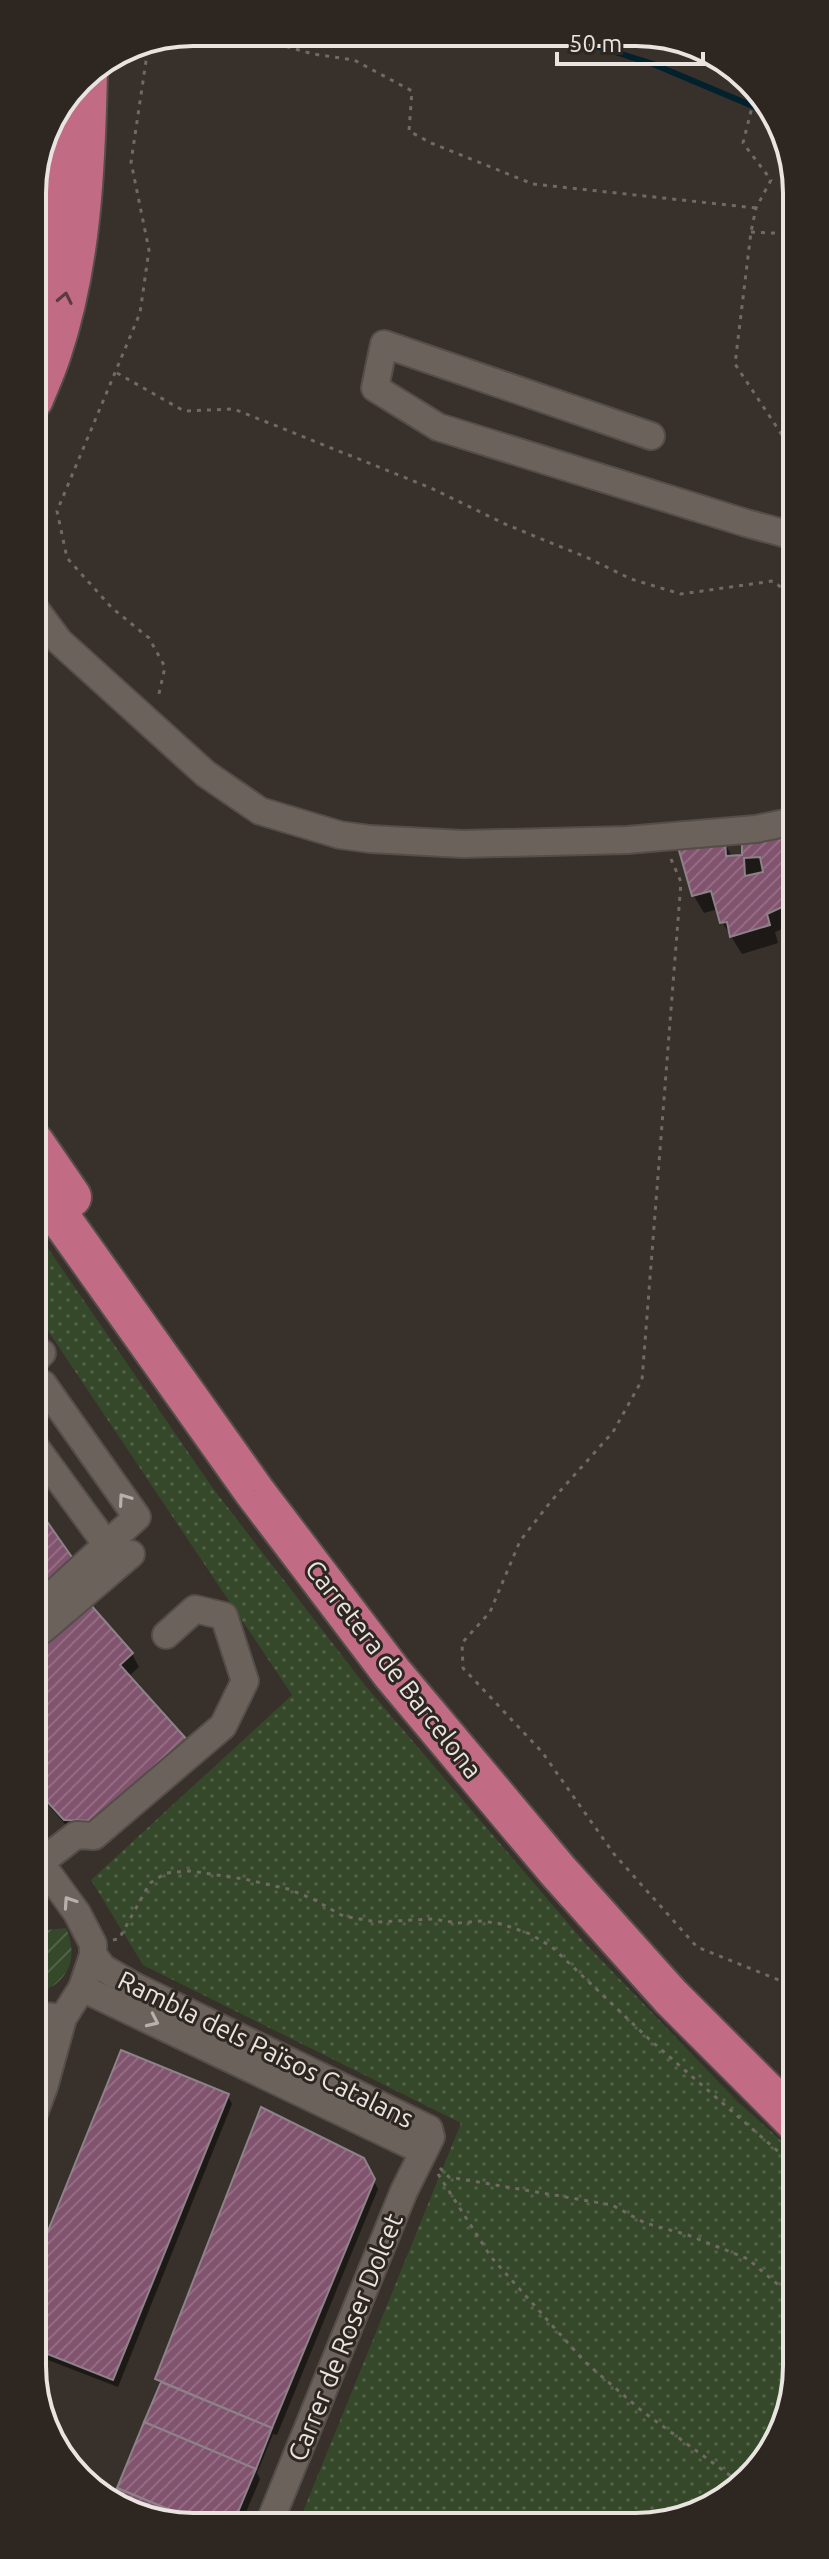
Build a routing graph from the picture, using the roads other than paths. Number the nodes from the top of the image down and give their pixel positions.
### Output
1 (86, 92) edge
2 (54, 145) edge
3 (46, 237) edge
4 (46, 366) edge
5 (651, 436) dead end
6 (783, 533) edge
7 (46, 624) edge
8 (46, 634) edge
9 (59, 641) junction
10 (783, 823) edge
11 (46, 1161) edge
12 (46, 1198) edge
13 (46, 1388) edge
14 (46, 1460) edge
15 (119, 1550) junction
16 (46, 1602) edge
17 (46, 1625) edge
18 (166, 1635) dead end
19 (386, 1665) junction
20 (46, 1853) edge
21 (46, 1869) edge
22 (93, 1949) junction
23 (82, 1988) junction
24 (46, 2016) edge
25 (63, 2018) junction
26 (46, 2080) edge
27 (783, 2109) edge
28 (423, 2151) junction
29 (273, 2513) edge

4 -> 1 highway
2 - 3 highway
5 - 6 street
7 - 9 street
8 - 9 street
9 - 10 street
11 - 19 highway
12 - 19 highway, Carretera de Barcelona
15 -> 13 street
14 - 15 street
15 - 16 street
15 - 17 street
18 - 20 street
19 - 27 highway, Carretera de Barcelona
22 -> 21 street, Rambla dels Països Catalans
22 - 23 street, Rambla dels Països Catalans
22 - 28 street, Rambla dels Països Catalans
23 - 25 street, Rambla dels Països Catalans
23 -> 28 street, Rambla dels Països Catalans
24 - 25 street
25 - 26 street, Rambla dels Països Catalans
28 - 29 street, Carrer de Roser Dolcet

